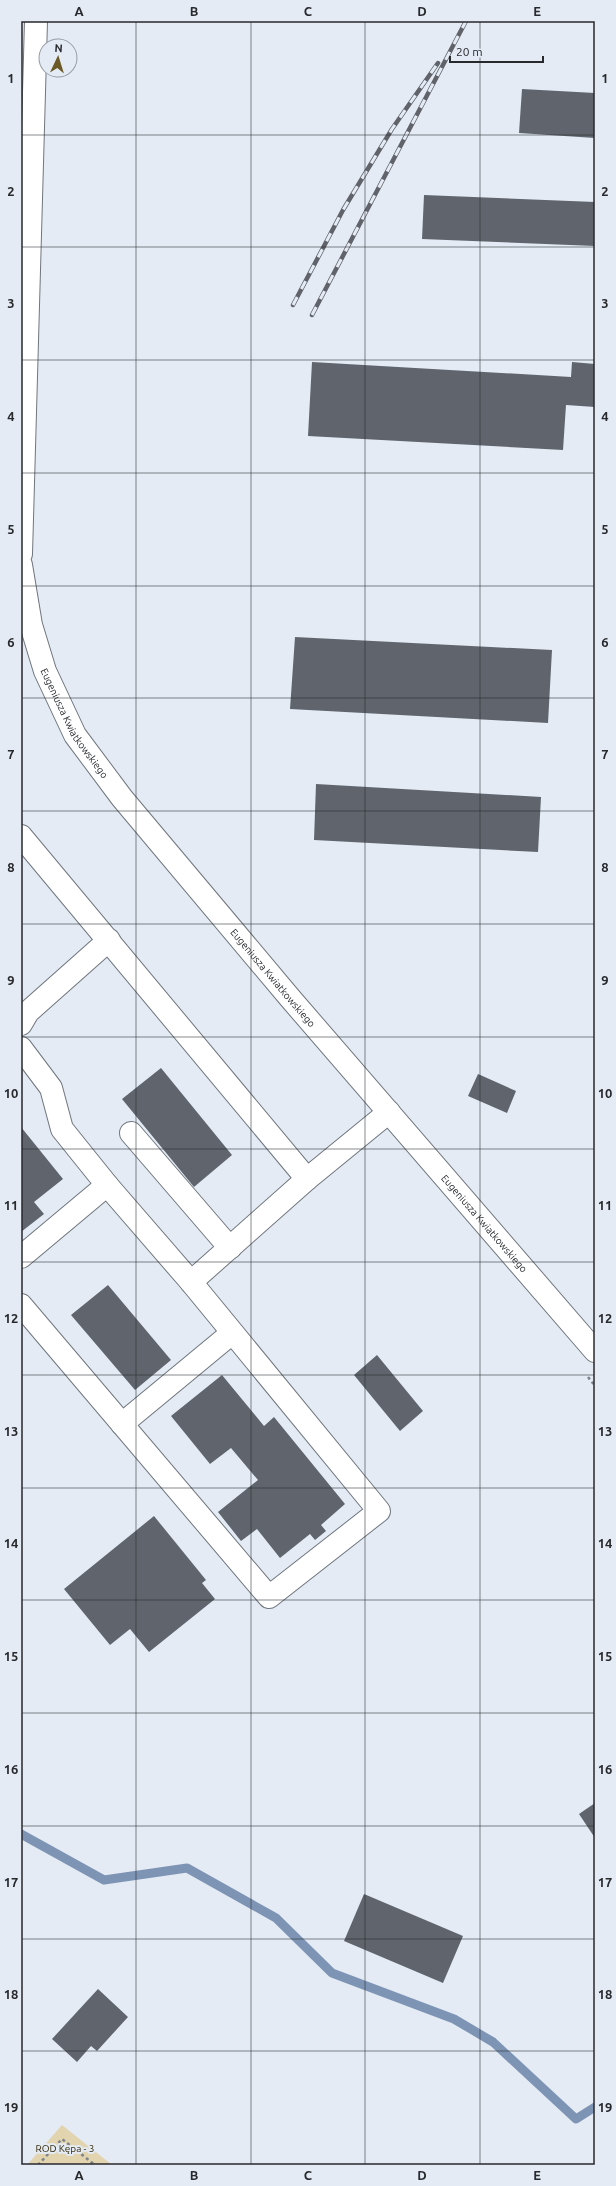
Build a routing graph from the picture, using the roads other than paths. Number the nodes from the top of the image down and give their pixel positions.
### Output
1 (36, 21) edge
2 (21, 554) edge
3 (21, 565) edge
4 (21, 836) edge
5 (109, 940) junction
6 (21, 1024) edge
7 (21, 1048) edge
8 (389, 1112) junction
9 (131, 1133) dead end
10 (307, 1179) junction
11 (107, 1185) junction
12 (230, 1248) junction
13 (21, 1257) edge
14 (191, 1282) junction
15 (21, 1305) edge
16 (232, 1333) junction
17 (595, 1351) edge
18 (122, 1424) junction

1 - 2 street
3 - 8 street, Eugeniusza Kwiatkowskiego
4 - 5 street
5 - 6 street
5 - 10 street
7 - 11 street
8 - 10 street
8 - 17 street, Eugeniusza Kwiatkowskiego
9 - 12 street
10 - 12 street
11 - 13 street
11 - 14 street
12 - 14 street
14 - 16 street
15 - 18 street
16 - 18 street
16 - 18 street

